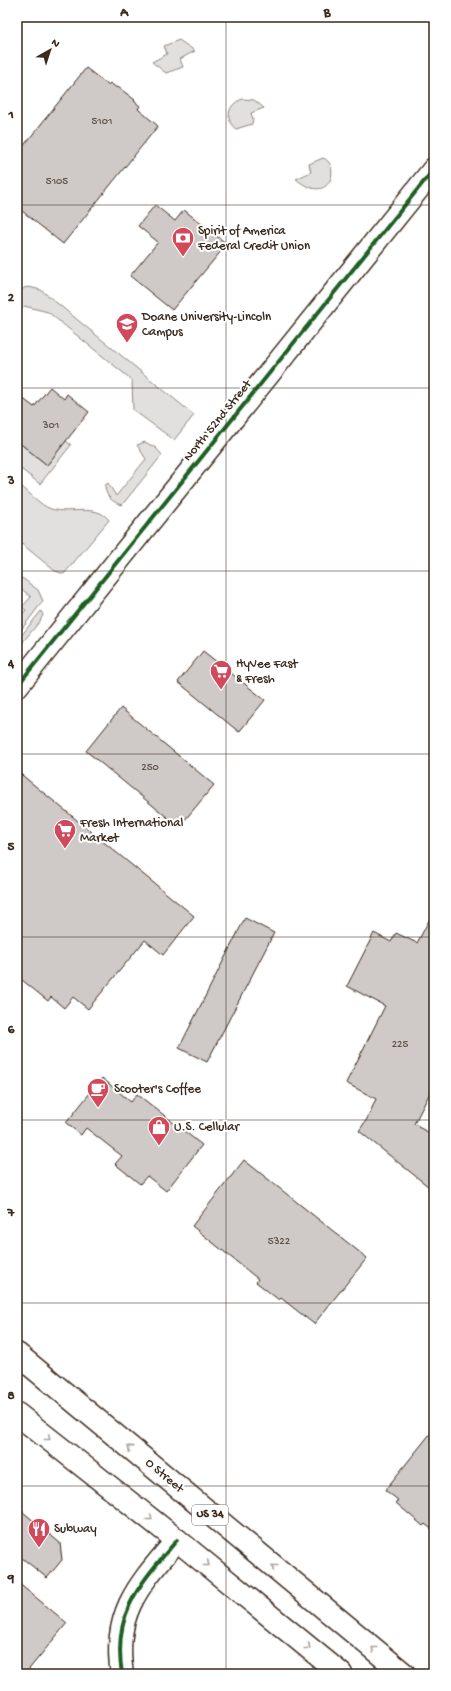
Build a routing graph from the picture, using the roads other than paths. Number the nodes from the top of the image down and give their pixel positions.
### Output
1 (434, 169) edge
2 (17, 686) edge
3 (17, 1354) edge
4 (17, 1414) edge
5 (177, 1540) junction
6 (122, 1674) edge
7 (341, 1674) edge
8 (404, 1674) edge

1 - 2 main road, North 52nd Street
8 -> 3 main road, O Street / US 34
4 -> 5 main road
5 - 6 main road
5 -> 7 main road

